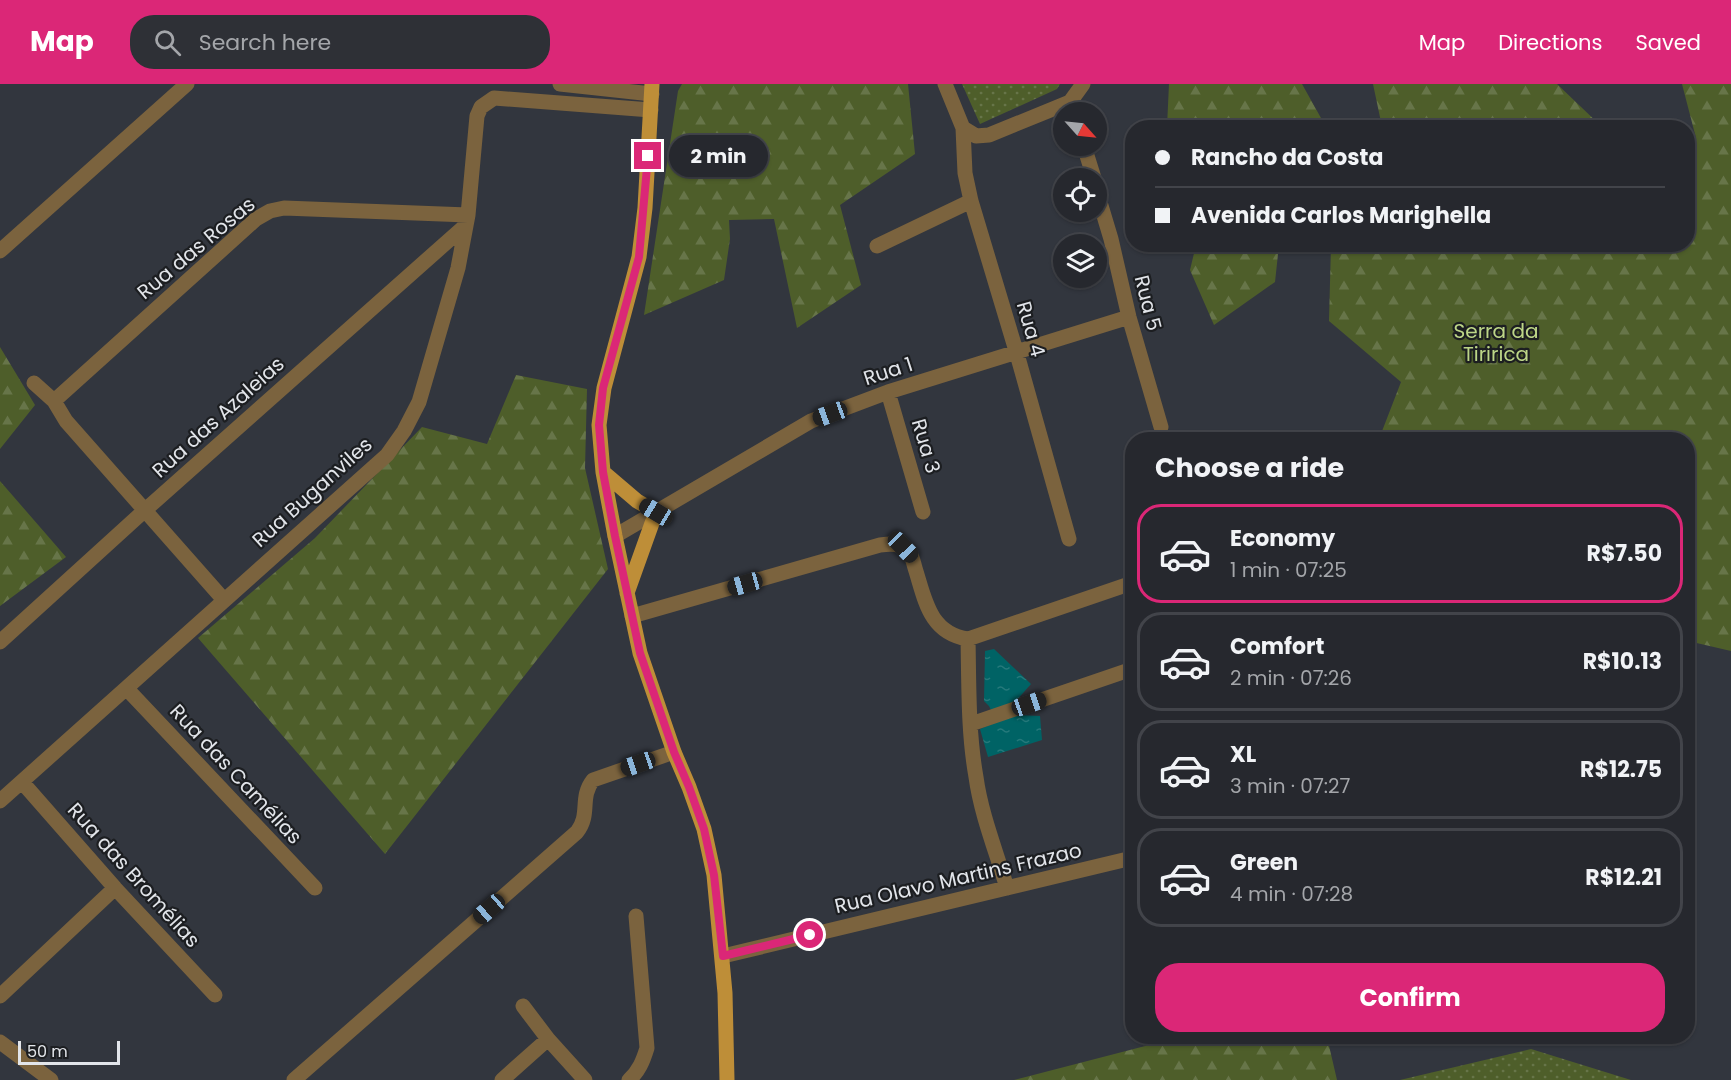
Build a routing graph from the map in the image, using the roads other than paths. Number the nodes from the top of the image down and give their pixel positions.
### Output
1 (187, 84) edge
2 (560, 84) edge
3 (945, 84) edge
4 (1083, 84) edge
5 (652, 89) edge
6 (1074, 102) edge
7 (651, 110) junction
8 (1053, 113) edge
9 (963, 128) junction
10 (971, 201) junction
11 (467, 220) junction
12 (1106, 222) edge
13 (877, 246) dead end
14 (0, 251) edge
15 (1129, 317) junction
16 (1017, 354) junction
17 (34, 383) dead end
18 (888, 392) junction
19 (54, 401) junction
20 (1161, 428) dead end
21 (603, 472) junction
22 (144, 511) junction
23 (656, 512) junction
24 (923, 512) dead end
25 (615, 536) junction
26 (1069, 539) dead end
27 (1125, 585) edge
28 (627, 593) junction
29 (224, 600) junction
30 (632, 616) junction
31 (968, 639) junction
32 (0, 642) edge
33 (1125, 671) edge
34 (127, 689) junction
35 (971, 724) junction
36 (674, 752) junction
37 (22, 782) junction
38 (0, 801) edge
39 (1125, 860) edge
40 (115, 888) junction
41 (315, 888) dead end
42 (1007, 888) junction
43 (636, 916) dead end
44 (723, 956) junction
45 (215, 995) dead end
46 (0, 996) edge
47 (523, 1006) dead end
48 (548, 1039) junction
49 (0, 1042) edge
50 (51, 1080) edge
51 (294, 1080) edge
52 (502, 1080) edge
53 (585, 1080) edge
54 (629, 1080) edge
55 (727, 1080) edge

1 - 14 street
2 - 5 street
3 - 9 street
4 - 6 street
5 - 7 main road
7 - 11 street, Rua Buganviles
7 - 21 main road
8 - 9 street
9 - 10 street, Rua 4
10 - 13 street
10 - 16 street, Rua 4
11 - 19 street, Rua das Rosas
11 - 22 street, Rua das Azaleias
11 - 29 street, Rua Buganviles
12 - 15 street, Rua 5
15 - 16 street, Rua 1
15 - 20 street, Rua 5
16 - 18 street, Rua 1
16 - 26 street, Rua 4
17 - 19 street
18 - 23 street, Rua 1
18 - 24 street, Rua 3
19 - 22 street
21 - 23 main road
21 - 25 main road
22 - 29 street
22 - 32 street, Rua das Azaleias
23 - 25 street, Rua 1
23 - 28 main road
25 - 28 main road
27 - 31 street
28 - 30 main road
29 - 34 street, Rua Buganviles
30 - 31 street
30 - 36 main road
31 - 35 street
33 - 35 street
34 - 37 street, Rua Buganviles
34 - 41 street, Rua das Camélias
35 - 42 street
36 - 44 main road
36 - 51 street
37 - 38 street, Rua Buganviles
37 - 40 street, Rua das Bromélias
39 - 42 street, Rua Olavo Martins Frazao
40 - 45 street, Rua das Bromélias
40 - 46 street
42 - 44 street, Rua Olavo Martins Frazao
43 - 54 street
44 - 55 main road
47 - 48 street
48 - 52 street
48 - 53 street
49 - 50 street

